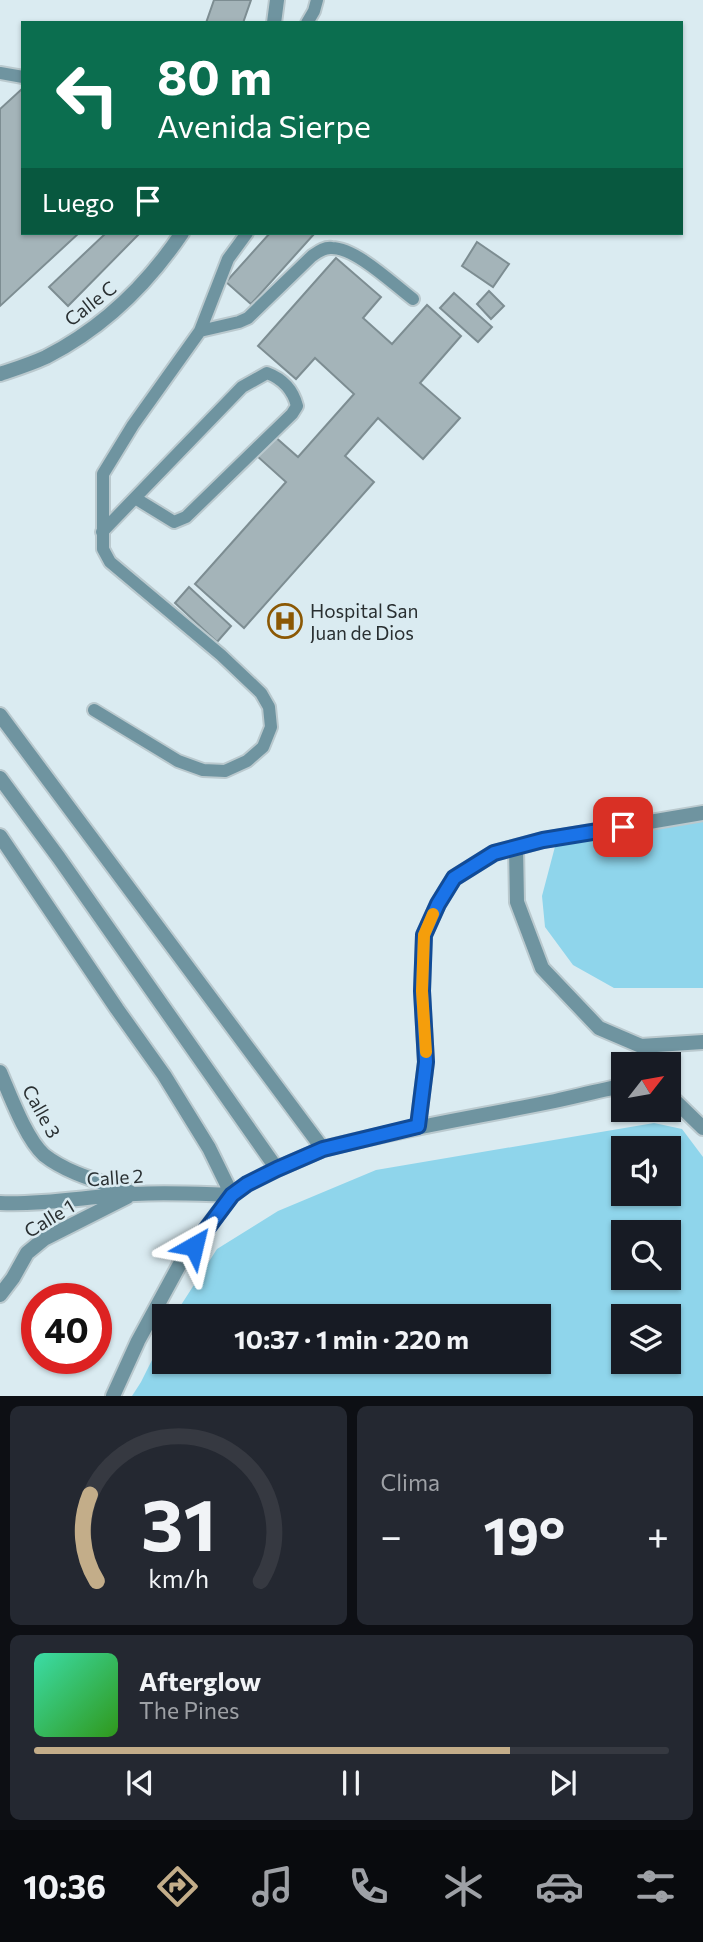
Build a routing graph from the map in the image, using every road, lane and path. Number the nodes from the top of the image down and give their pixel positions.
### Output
1 (277, 0) edge
2 (317, 0) edge
3 (274, 21) edge
4 (308, 21) edge
5 (0, 73) edge
6 (21, 77) edge
7 (180, 235) edge
8 (246, 235) edge
9 (413, 299) dead end
10 (200, 331) junction
11 (0, 374) edge
12 (135, 498) junction
13 (102, 532) junction
14 (94, 710) dead end
15 (0, 715) edge
16 (0, 778) edge
17 (703, 813) edge
18 (0, 836) edge
19 (516, 848) junction
20 (703, 1042) edge
21 (0, 1072) edge
22 (611, 1088) edge
23 (681, 1107) edge
24 (418, 1126) junction
25 (703, 1128) edge
26 (323, 1149) junction
27 (277, 1169) junction
28 (135, 1194) junction
29 (232, 1195) junction
30 (0, 1203) edge
31 (0, 1295) edge
32 (113, 1396) edge

1 - 3 street
2 - 4 lane
5 - 6 lane
7 - 11 street, Calle C
8 - 10 lane
9 - 10 lane
10 - 13 lane
12 - 12 lane
12 - 13 lane
13 - 14 lane
15 - 26 street
16 - 27 street
17 - 19 street
18 - 29 street
19 - 20 street
19 - 24 street
21 - 28 street, Calle 3
22 - 24 street
23 - 25 street
24 - 26 street
26 - 27 street
27 - 29 street
28 - 29 street, Calle 2
28 - 30 street, Calle 2
28 - 31 street, Calle 1
29 - 32 street

